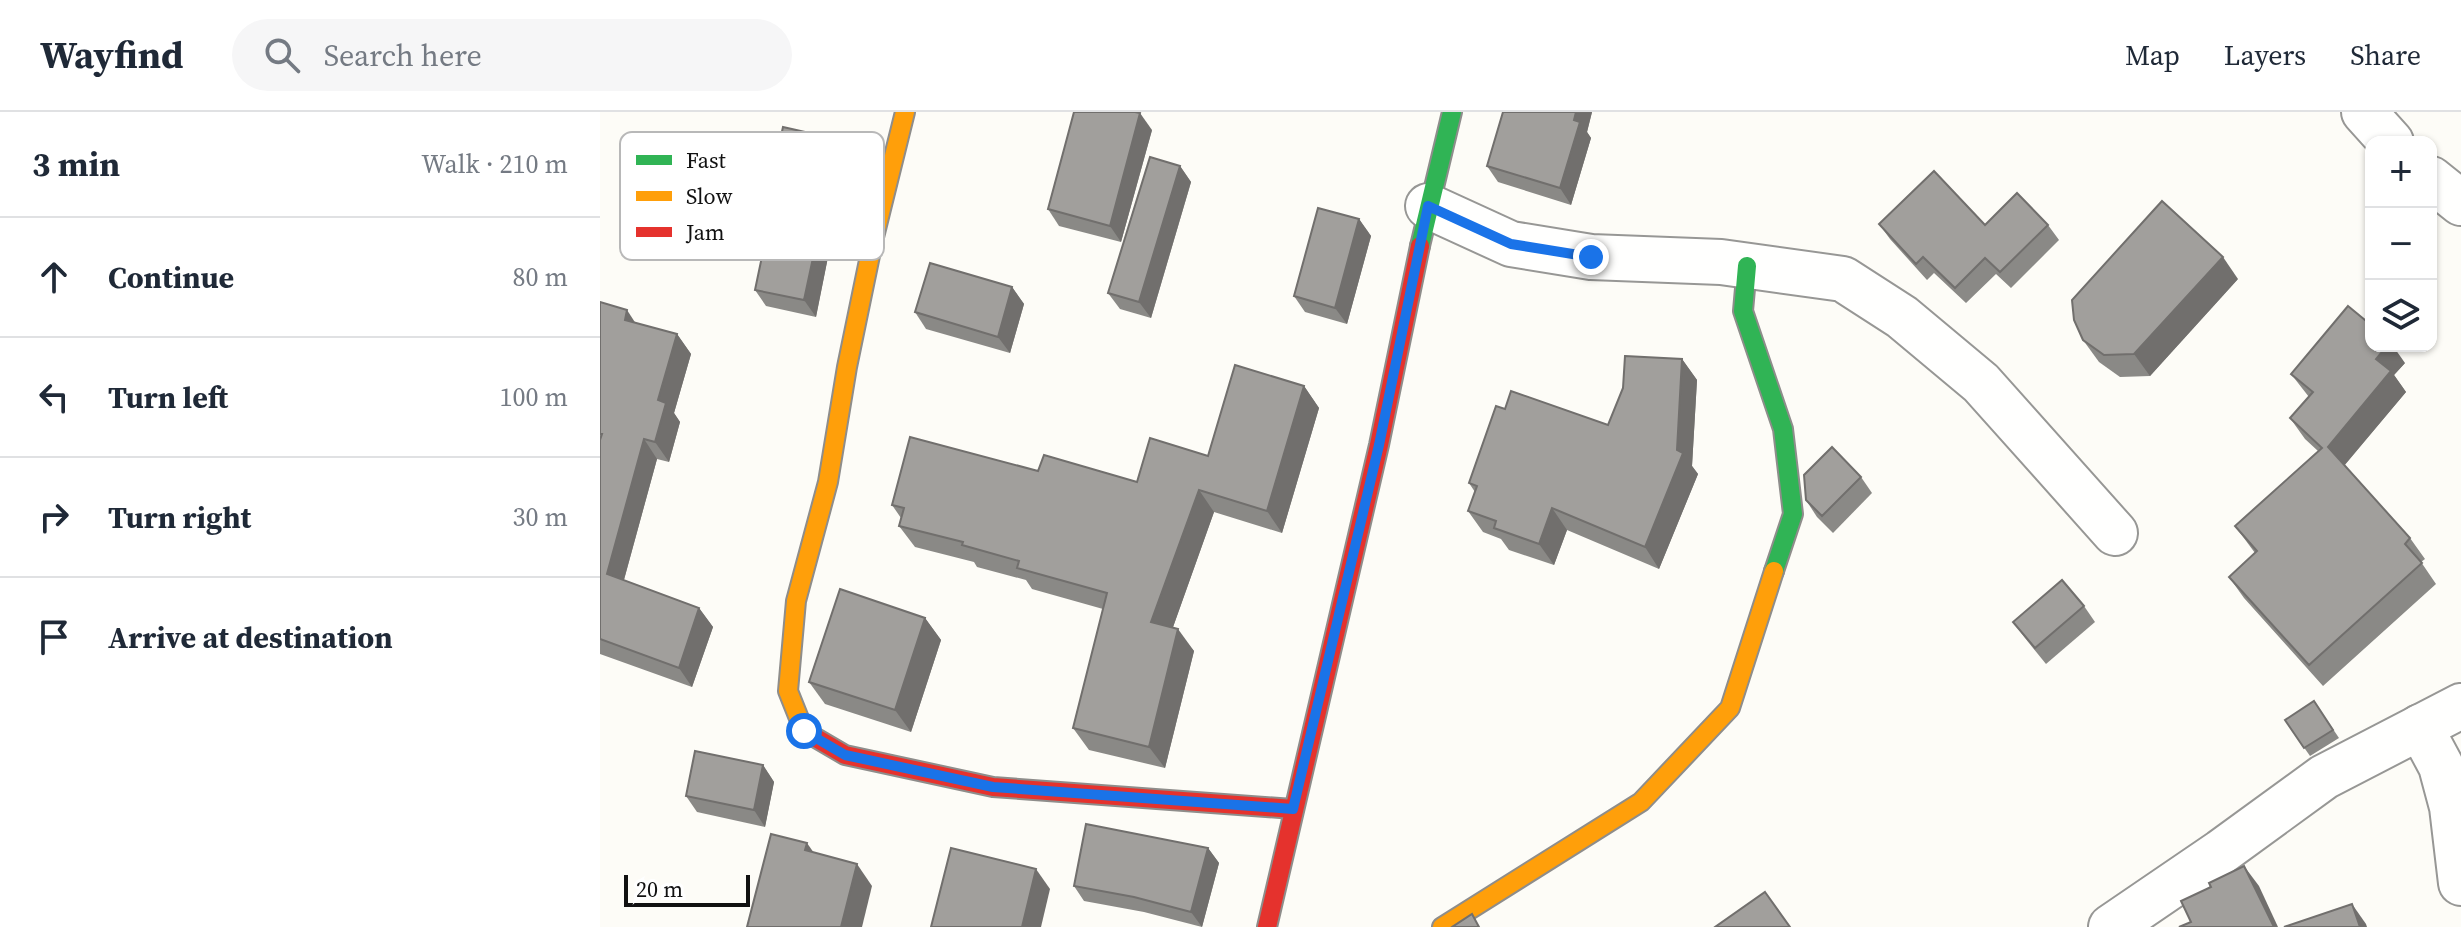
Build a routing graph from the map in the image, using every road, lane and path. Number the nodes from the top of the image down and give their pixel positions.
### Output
1 (905, 112) edge
2 (1452, 112) edge
3 (2364, 112) edge
4 (2386, 136) edge
5 (2437, 184) edge
6 (884, 197) edge
7 (2461, 203) edge
8 (1428, 206) junction
9 (869, 260) edge
10 (1747, 266) junction
11 (2115, 533) dead end
12 (2461, 706) edge
13 (2420, 727) junction
14 (1293, 809) junction
15 (2461, 883) edge
16 (1267, 927) edge
17 (1442, 927) edge
18 (2111, 927) edge

1 - 6 street
2 - 8 street
3 - 4 street
5 - 7 street
8 - 10 street
8 - 14 street
9 - 14 street
10 - 11 street
10 - 17 street
12 - 13 street
13 - 15 street
13 - 18 street
14 - 16 street

